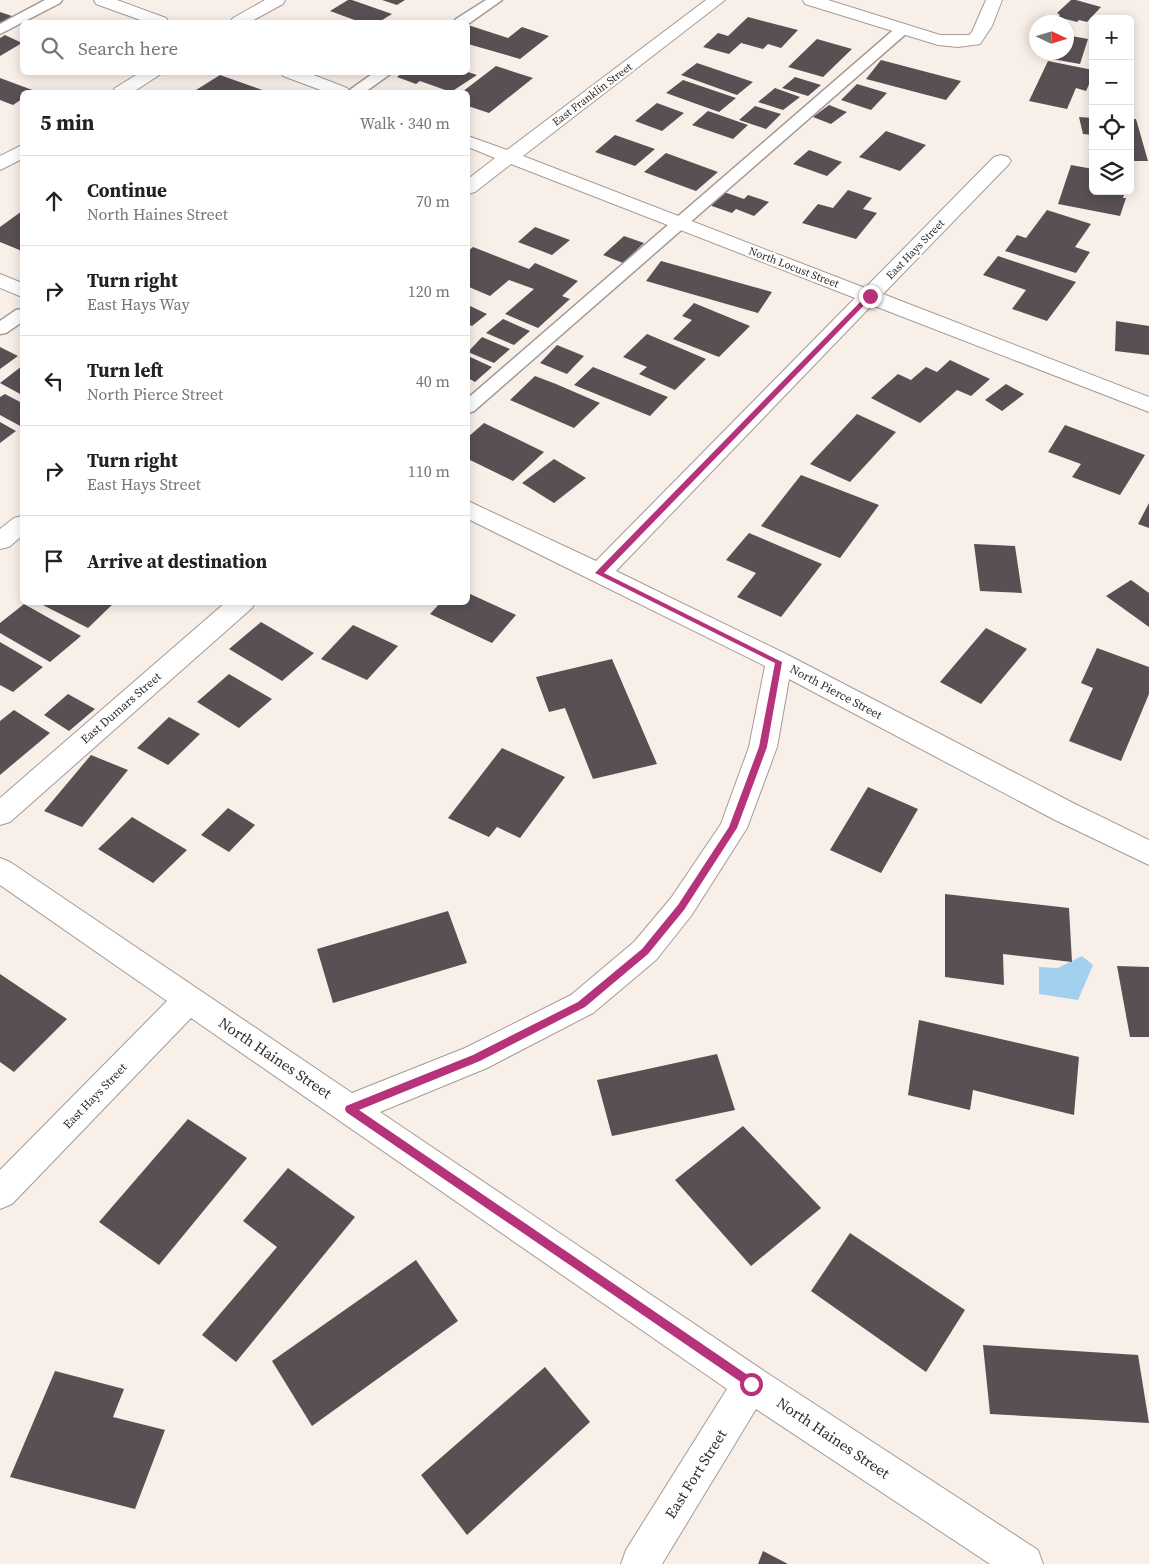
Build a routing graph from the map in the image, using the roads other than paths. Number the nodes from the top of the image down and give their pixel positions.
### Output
1 (55, 0) edge
2 (102, 0) edge
3 (277, 0) edge
4 (495, 0) edge
5 (717, 0) edge
6 (811, 0) edge
7 (994, 0) edge
8 (155, 20) edge
9 (242, 20) edge
10 (464, 20) edge
11 (903, 29) junction
12 (0, 30) edge
13 (150, 75) edge
14 (297, 75) edge
15 (382, 75) edge
16 (124, 90) edge
17 (336, 90) edge
18 (359, 90) edge
19 (470, 142) edge
20 (20, 152) edge
21 (509, 157) junction
22 (1001, 160) dead end
23 (0, 164) edge
24 (470, 186) edge
25 (680, 223) junction
26 (0, 280) edge
27 (20, 290) edge
28 (870, 296) junction
29 (20, 315) edge
30 (0, 329) edge
31 (470, 405) edge
32 (1149, 405) edge
33 (470, 510) edge
34 (20, 526) edge
35 (0, 541) edge
36 (599, 573) junction
37 (239, 605) edge
38 (779, 662) junction
39 (0, 814) edge
40 (1149, 853) edge
41 (0, 870) edge
42 (189, 999) junction
43 (350, 1109) junction
44 (0, 1193) edge
45 (751, 1384) junction
46 (640, 1564) edge
47 (1024, 1564) edge

1 - 12 lane
2 - 8 street
3 - 9 street
4 - 10 lane
5 - 21 street, East Franklin Street
6 - 11 street
7 - 11 street
11 - 25 lane
13 - 16 street
14 - 17 street
15 - 18 lane
19 - 21 street, North Locust Street
20 - 23 street
21 - 24 street, East Franklin Street
21 - 25 street, North Locust Street
22 - 28 street, East Hays Street
25 - 28 street, North Locust Street
25 - 31 lane
26 - 27 street
28 - 32 street, North Locust Street
28 - 36 street, East Hays Street
29 - 30 lane
33 - 36 street, North Pierce Street
34 - 35 street
36 - 38 street, North Pierce Street
37 - 39 street, East Dumars Street
38 - 40 street, North Pierce Street
38 - 43 street
41 - 42 street, North Haines Street
42 - 43 street, North Haines Street
42 - 44 street, East Hays Street
43 - 45 street, North Haines Street
45 - 46 street, East Fort Street
45 - 47 street, North Haines Street

